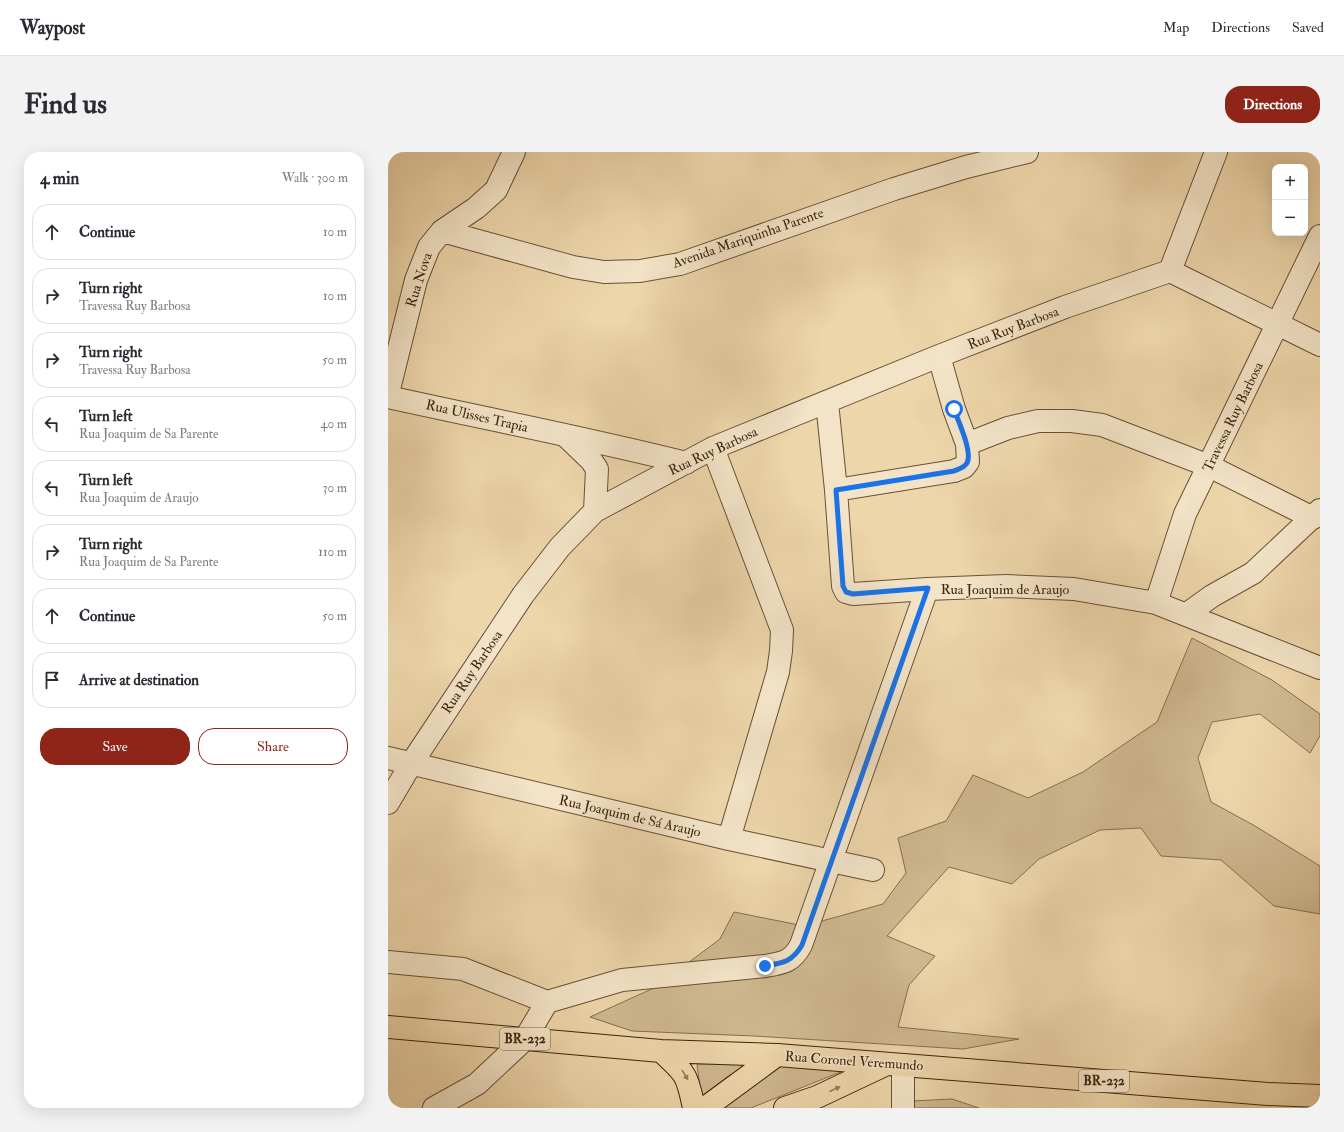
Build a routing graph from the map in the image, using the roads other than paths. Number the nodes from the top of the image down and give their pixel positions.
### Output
1 (514, 152) edge
2 (1027, 152) edge
3 (1216, 152) edge
4 (442, 231) junction
5 (1320, 236) edge
6 (1170, 271) junction
7 (1277, 323) junction
8 (1320, 345) edge
9 (939, 356) junction
10 (388, 393) edge
11 (388, 396) edge
12 (827, 402) junction
13 (566, 436) junction
14 (967, 444) junction
15 (713, 448) junction
16 (686, 463) junction
17 (1210, 466) junction
18 (836, 490) junction
19 (595, 511) junction
20 (1316, 514) edge
21 (928, 588) junction
22 (1156, 603) junction
23 (1187, 614) junction
24 (1319, 667) edge
25 (388, 758) edge
26 (411, 764) junction
27 (388, 803) edge
28 (729, 839) junction
29 (832, 862) junction
30 (873, 870) dead end
31 (388, 962) edge
32 (547, 1002) junction
33 (388, 1027) edge
34 (525, 1039) junction
35 (661, 1051) junction
36 (777, 1055) junction
37 (896, 1064) junction
38 (1320, 1096) edge
39 (1268, 1101) edge
40 (1301, 1102) edge
41 (434, 1108) edge
42 (694, 1108) edge
43 (705, 1108) edge
44 (785, 1108) edge
45 (903, 1108) edge

1 - 4 street, Rua Nova
2 - 4 street, Avenida Mariquinha Parente
3 - 6 street
4 - 10 street, Rua Nova
5 - 7 street, Travessa Ruy Barbosa
6 - 7 street
6 - 9 street, Rua Ruy Barbosa
7 - 8 street
7 - 17 street, Travessa Ruy Barbosa
9 - 12 street, Rua Ruy Barbosa
9 - 14 street
11 - 13 street, Rua Ulisses Trapia
12 - 15 street, Rua Ruy Barbosa
12 - 18 street
13 - 16 street, Rua Ulisses Trapia
13 - 19 street
14 - 17 street
14 - 18 street
15 - 16 street, Rua Ruy Barbosa
15 - 28 street
16 - 19 street, Rua Ruy Barbosa
17 - 20 street
17 - 22 street, Travessa Ruy Barbosa
18 - 21 street, Rua Joaquim de Araujo
19 - 26 street, Rua Ruy Barbosa
20 - 23 street
21 - 22 street, Rua Joaquim de Araujo
21 - 29 street
22 - 23 street, Rua Joaquim de Araujo
23 - 24 street, Rua Joaquim de Araujo
25 - 26 street, Rua Joaquim de Sá Araujo
26 - 27 street, Rua Ruy Barbosa
26 - 28 street, Rua Joaquim de Sá Araujo
28 - 29 street, Rua Joaquim de Sá Araujo
29 - 30 street, Rua Joaquim de Sá Araujo
29 - 32 street
31 - 32 street
32 - 34 street
33 - 34 main road, Rua Coronel Veremundo / BR-232
34 - 35 main road, Rua Coronel Veremundo / BR-232
34 - 41 street
35 - 36 main road, Rua Coronel Veremundo / BR-232
35 -> 42 main road
36 - 37 main road, Rua Coronel Veremundo / BR-232
36 - 43 main road
37 - 39 main road, Rua Coronel Veremundo / BR-232
44 -> 37 main road
37 - 45 street
38 - 40 main road, Rua Coronel Veremundo / BR-232
39 - 40 main road, Rua Coronel Veremundo / BR-232

